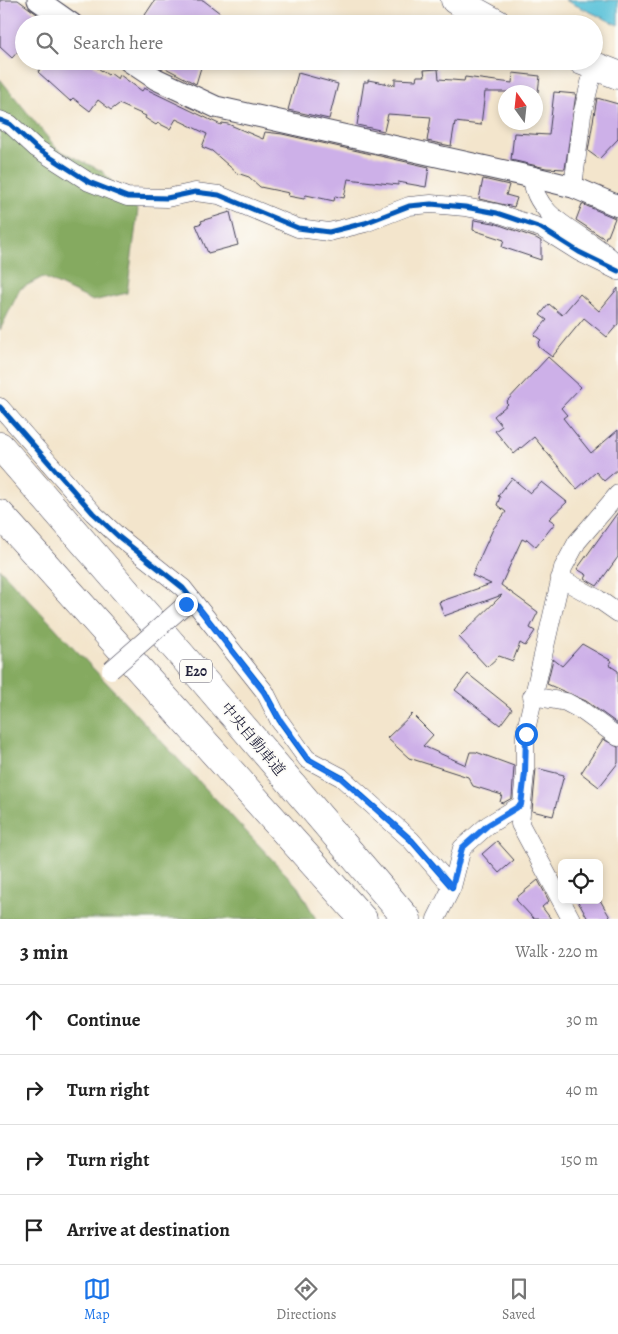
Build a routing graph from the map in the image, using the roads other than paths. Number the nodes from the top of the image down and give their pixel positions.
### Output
1 (38, 0) edge
2 (455, 0) edge
3 (59, 15) edge
4 (482, 15) edge
5 (142, 70) edge
6 (597, 70) edge
7 (0, 120) edge
8 (532, 176) junction
9 (573, 187) junction
10 (618, 206) edge
11 (618, 265) edge
12 (618, 271) edge
13 (0, 407) edge
14 (0, 446) edge
15 (618, 494) edge
16 (0, 514) edge
17 (560, 578) junction
18 (188, 601) junction
19 (618, 614) edge
20 (111, 670) dead end
21 (532, 696) junction
22 (618, 737) edge
23 (521, 805) junction
24 (452, 887) junction
25 (364, 919) edge
26 (407, 919) edge
27 (436, 919) edge
28 (571, 919) edge

1 - 3 street
2 - 4 main road
5 - 8 street
6 - 9 street
7 - 12 street
8 - 9 street
8 - 11 street
9 - 10 street
13 - 18 street
14 - 26 main road, 中央自動車道 / E20
15 - 17 street
16 - 25 main road, E20
17 - 19 street
17 - 21 street
18 - 20 street, bridge
18 - 24 street
21 - 22 street
21 - 23 street
23 - 24 street
23 - 28 street
24 - 27 street

